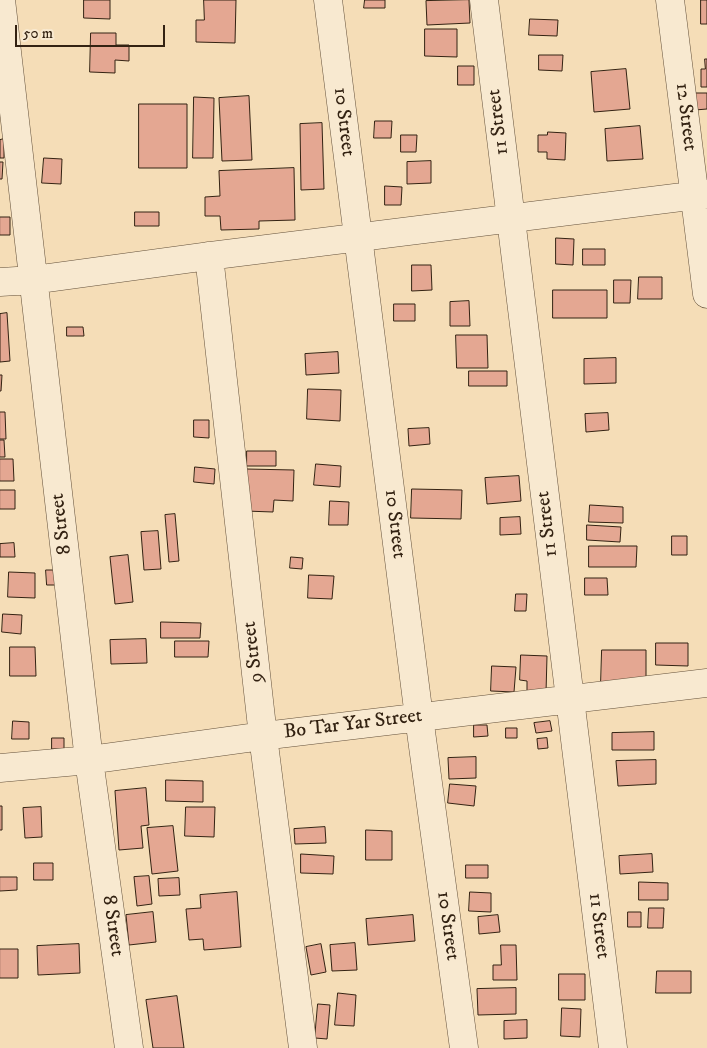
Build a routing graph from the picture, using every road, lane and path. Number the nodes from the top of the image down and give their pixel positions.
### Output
1 (0, 0) edge
2 (328, 0) edge
3 (484, 0) edge
4 (670, 0) edge
5 (701, 195) edge
6 (511, 218) junction
7 (358, 238) junction
8 (209, 256) junction
9 (33, 280) junction
10 (0, 282) edge
11 (707, 294) edge
12 (707, 683) edge
13 (569, 700) junction
14 (419, 717) junction
15 (264, 736) junction
16 (89, 760) junction
17 (0, 768) edge
18 (129, 1048) edge
19 (304, 1048) edge
20 (464, 1048) edge
21 (613, 1048) edge

1 - 9 street, 8 Street
2 - 7 street, 10 Street
3 - 6 street, 11 Street
4 - 5 street, 12 Street
5 - 6 street
5 - 11 street, 12 Street
6 - 7 street
6 - 13 street, 11 Street
7 - 8 street
7 - 14 street, 10 Street
8 - 9 street
8 - 15 street, 9 Street
9 - 10 street
9 - 16 street, 8 Street
12 - 13 street, Bo Tar Yar Street
13 - 14 street, Bo Tar Yar Street
13 - 21 street, 11 Street
14 - 15 street, Bo Tar Yar Street
14 - 20 street, 10 Street
15 - 16 street, Bo Tar Yar Street
15 - 19 street, 9 Street
16 - 17 street, Bo Tar Yar Street
16 - 18 street, 8 Street

